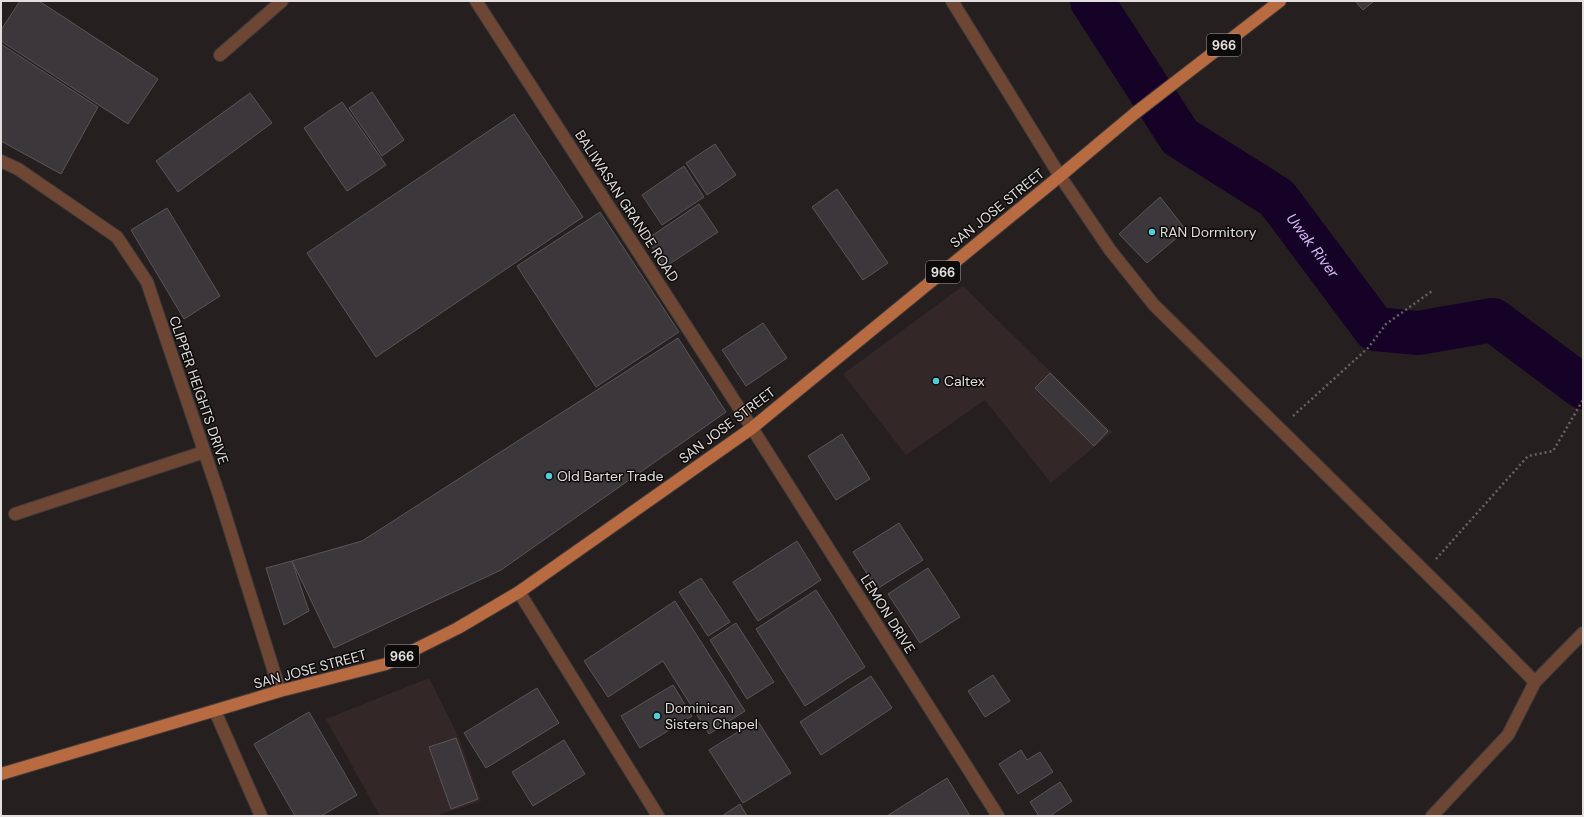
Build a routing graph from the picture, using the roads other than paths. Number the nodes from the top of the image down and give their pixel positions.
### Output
1 (282, 1) edge
2 (476, 1) edge
3 (952, 1) edge
4 (1280, 1) edge
5 (220, 55) dead end
6 (1, 161) edge
7 (1060, 176) junction
8 (752, 428) junction
9 (204, 452) junction
10 (15, 514) dead end
11 (519, 592) junction
12 (1583, 633) edge
13 (1535, 682) junction
14 (280, 691) junction
15 (215, 711) junction
16 (1, 774) edge
17 (261, 816) edge
18 (658, 816) edge
19 (998, 816) edge
20 (1432, 816) edge

1 - 5 street
2 - 8 street, BALIWASAN GRANDE ROAD
3 - 7 street
4 - 7 main road, SAN JOSE STREET / 966
6 - 9 street, CLIPPER HEIGHTS DRIVE
7 - 8 main road, SAN JOSE STREET / 966
7 - 13 street
8 - 11 main road, SAN JOSE STREET / 966
8 - 19 street, LEMON DRIVE
9 - 10 street
9 - 14 street, CLIPPER HEIGHTS DRIVE
11 - 14 main road, SAN JOSE STREET / 966
11 - 18 street
12 - 13 street
13 - 20 street
14 - 15 main road, SAN JOSE STREET / 966
15 - 16 main road, SAN JOSE STREET / 966
15 - 17 street

